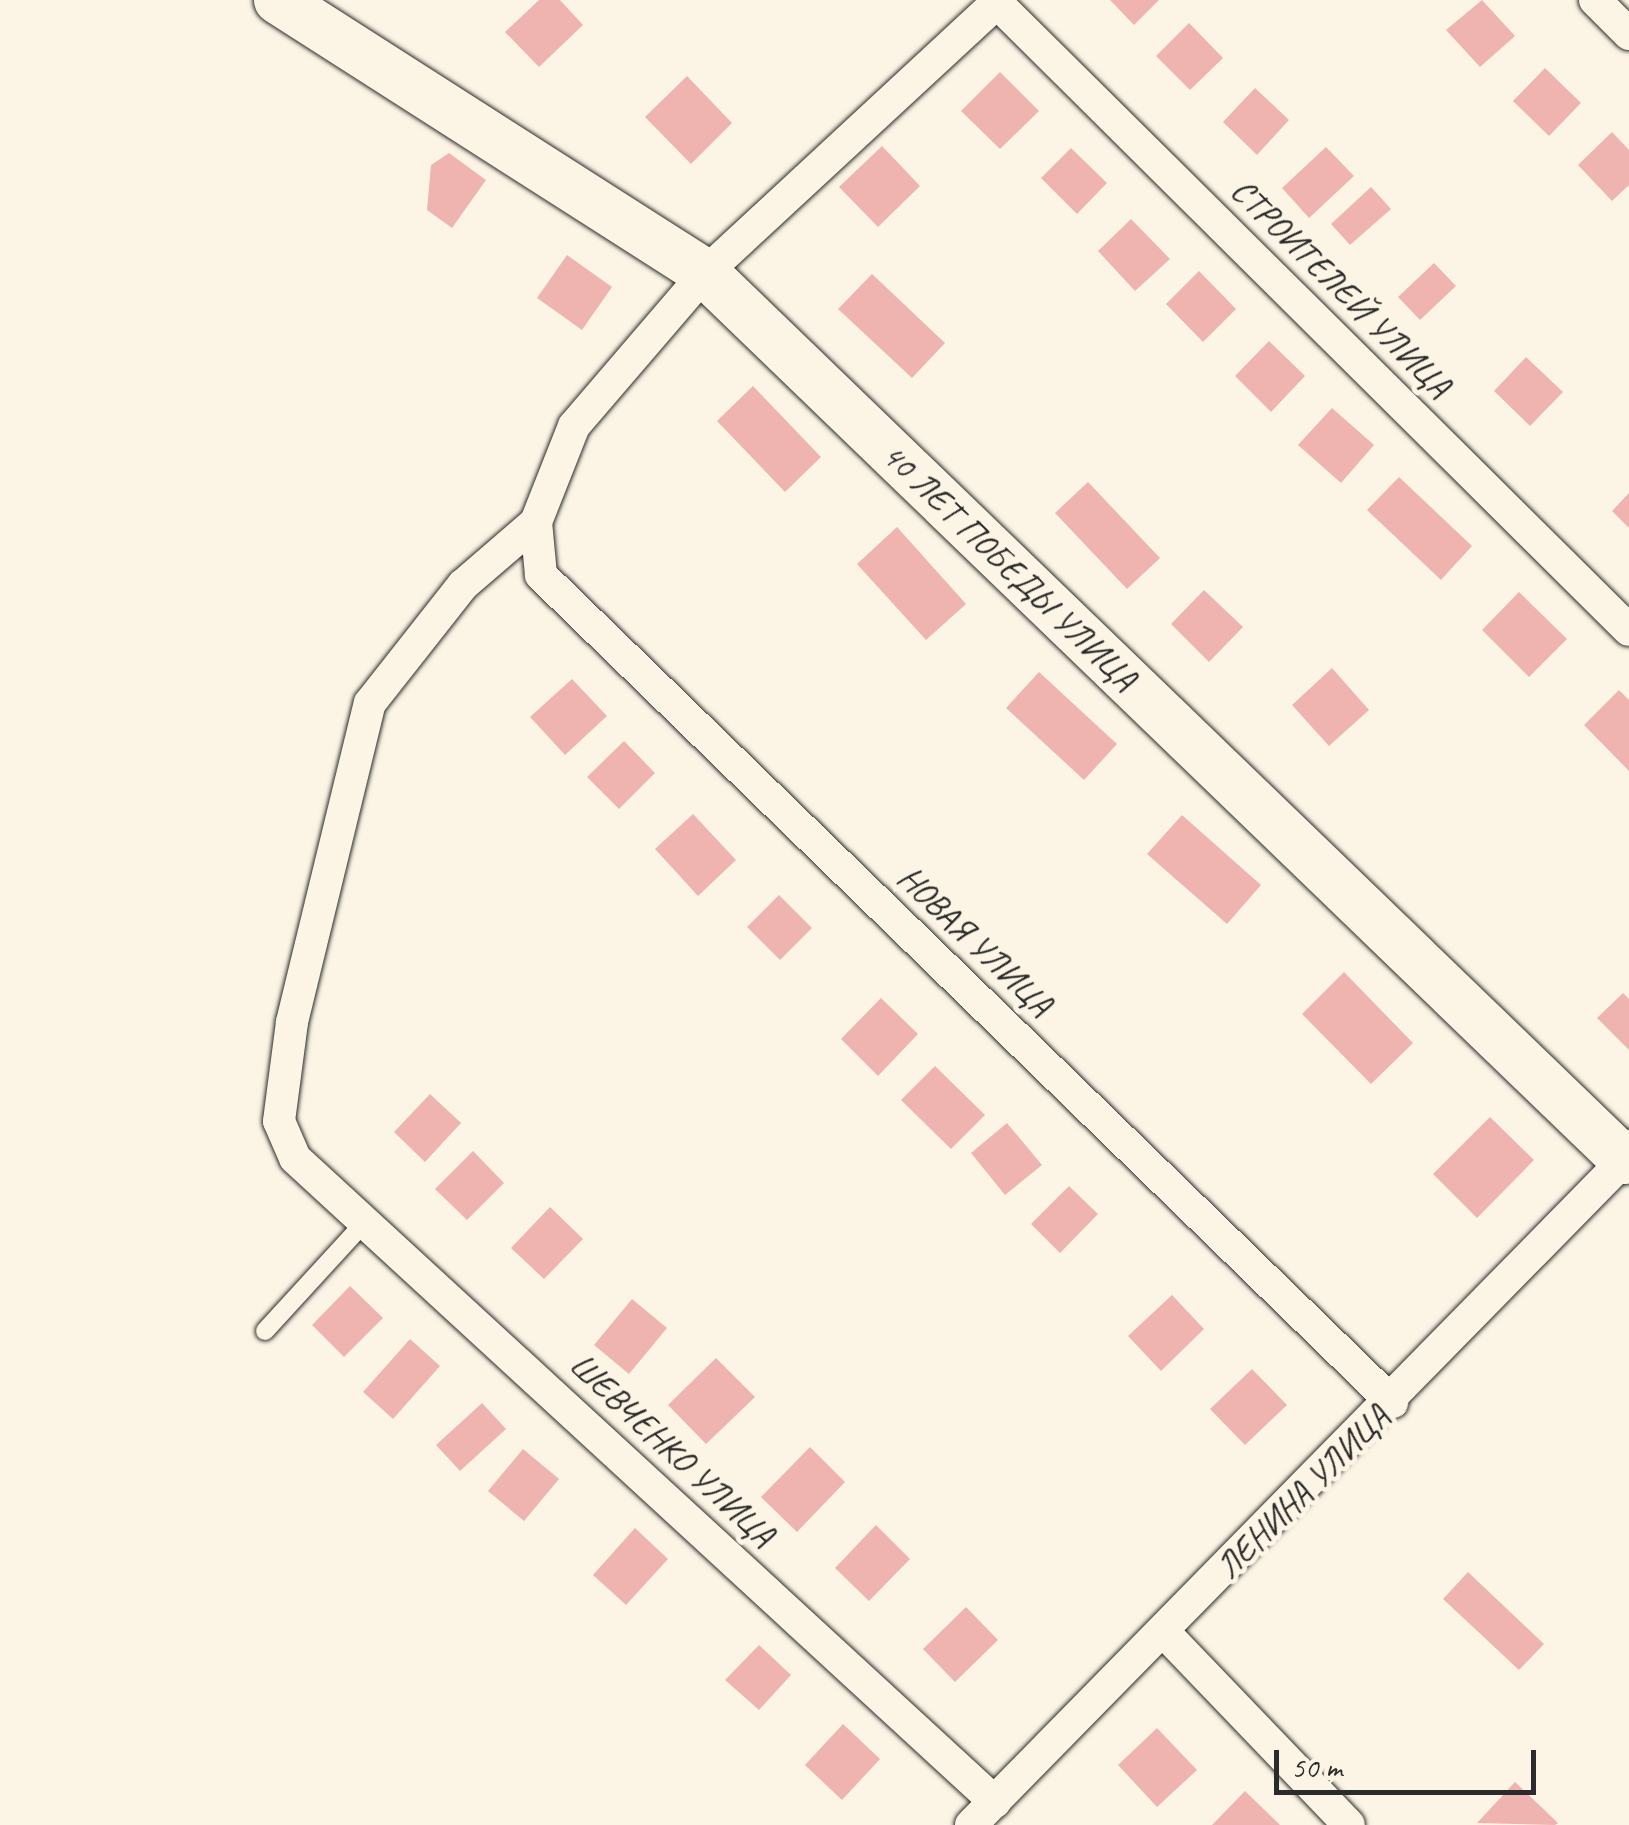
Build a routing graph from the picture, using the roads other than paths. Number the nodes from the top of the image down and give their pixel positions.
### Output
1 (278, 0) edge
2 (1595, 0) edge
3 (998, 2) edge
4 (1629, 34) edge
5 (705, 273) junction
6 (536, 522) junction
7 (1629, 630) edge
8 (1626, 1157) edge
9 (365, 1222) junction
10 (265, 1332) dead end
11 (1392, 1402) junction
12 (1164, 1632) junction
13 (983, 1813) edge
14 (1349, 1825) edge

1 - 5 street, 40 ЛЕТ ПОБЕДЫ УЛИЦА
2 - 4 street
3 - 5 street
3 - 7 street, СТРОИТЕЛЕЙ УЛИЦА
5 - 6 street
5 - 8 street, 40 ЛЕТ ПОБЕДЫ УЛИЦА
6 - 9 street, ШЕВЧЕНКО УЛИЦА
6 - 11 street, НОВАЯ УЛИЦА
8 - 11 street, ЛЕНИНА УЛИЦА
9 - 10 lane
9 - 13 street, ШЕВЧЕНКО УЛИЦА
11 - 12 street, ЛЕНИНА УЛИЦА
12 - 13 street, ЛЕНИНА УЛИЦА
12 - 14 street

